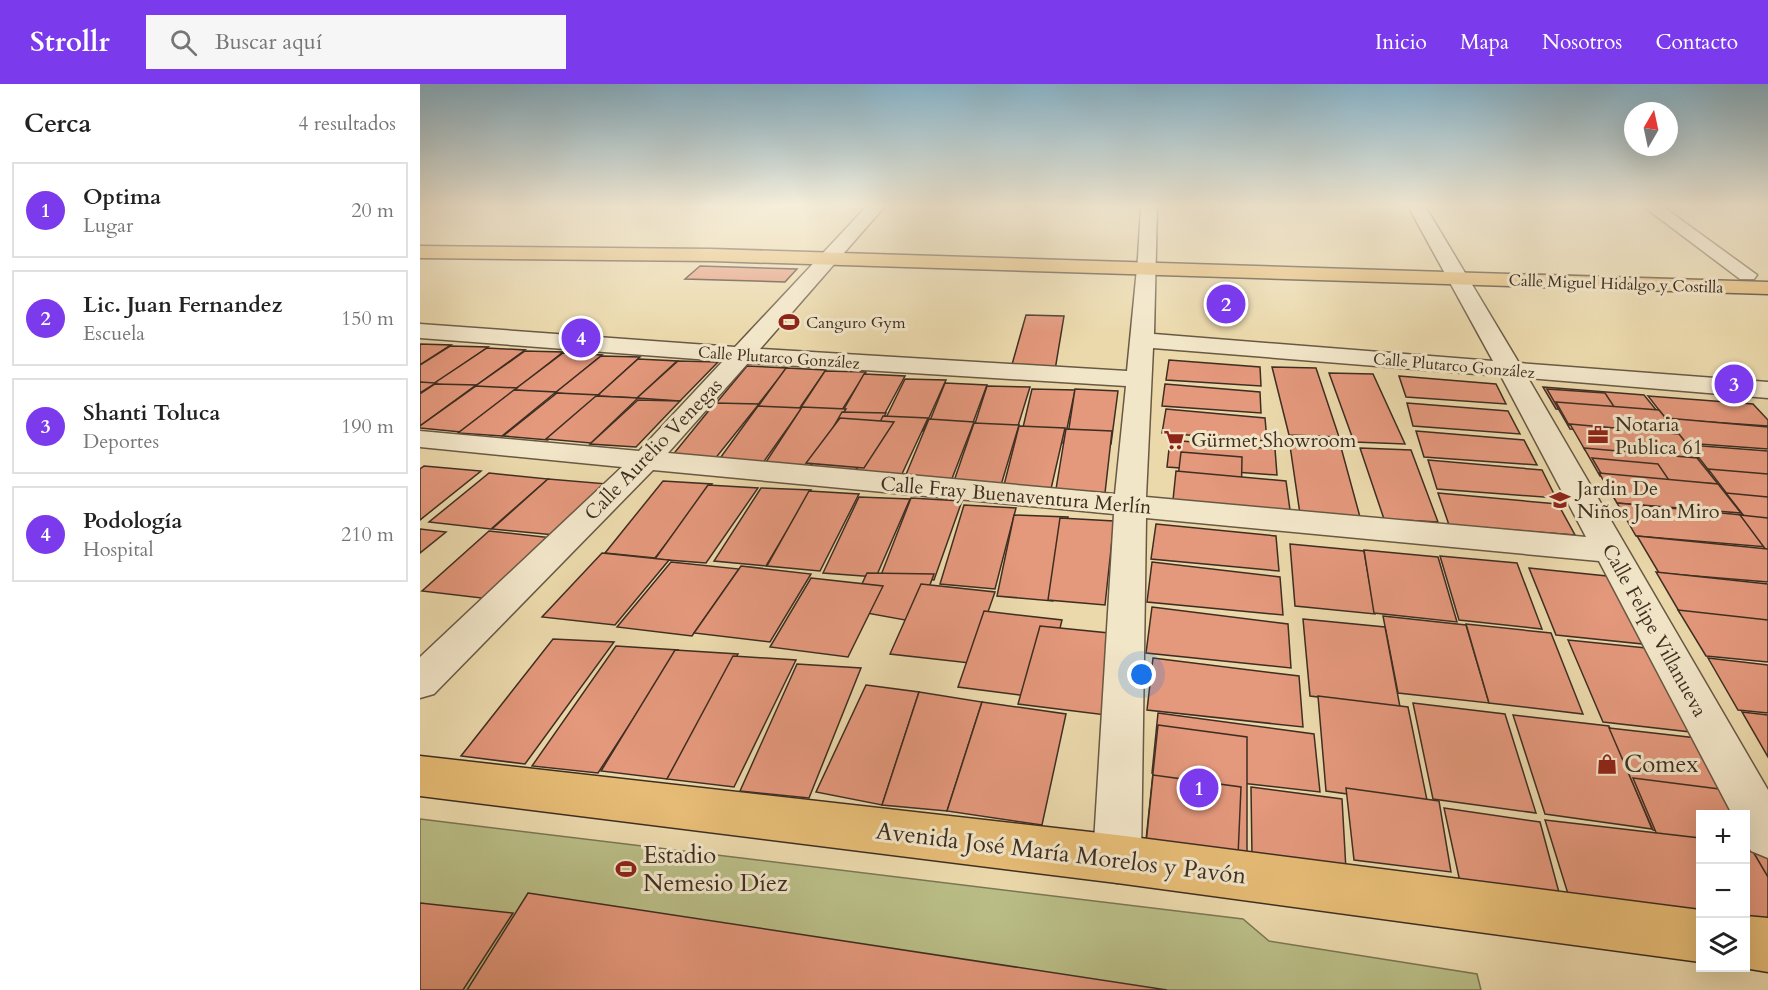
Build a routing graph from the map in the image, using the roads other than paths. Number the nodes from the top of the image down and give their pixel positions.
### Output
1 (729, 248) edge
2 (841, 248) edge
3 (1148, 248) edge
4 (1440, 248) edge
5 (1710, 248) edge
6 (420, 252) edge
7 (836, 254) junction
8 (1147, 263) junction
9 (1454, 273) junction
10 (1747, 275) junction
11 (1768, 276) edge
12 (1768, 288) edge
13 (420, 331) edge
14 (1141, 340) junction
15 (744, 355) junction
16 (1510, 369) junction
17 (1139, 379) junction
18 (1766, 392) edge
19 (420, 439) edge
20 (645, 461) junction
21 (1130, 505) junction
22 (1611, 551) junction
23 (420, 682) edge
24 (420, 776) edge
25 (1768, 835) edge
26 (1117, 859) junction
27 (1696, 935) edge
28 (1750, 943) edge
29 (1768, 945) edge

1 - 7 main road, Calle Miguel Hidalgo y Costilla
2 - 7 street, Calle Aurelio Venegas
3 - 8 street
4 - 9 street, Calle Felipe Villanueva
5 - 10 street
6 - 7 main road, Calle Miguel Hidalgo y Costilla
7 - 8 main road, Calle Miguel Hidalgo y Costilla
7 - 15 street, Calle Aurelio Venegas
8 - 9 main road, Calle Miguel Hidalgo y Costilla
8 - 14 street
9 - 10 main road, Calle Miguel Hidalgo y Costilla
9 - 12 main road, Calle Miguel Hidalgo y Costilla
9 - 16 street, Calle Felipe Villanueva
10 - 11 main road, Calle Miguel Hidalgo y Costilla
13 - 15 street, Calle Plutarco González
14 - 16 street, Calle Plutarco González
14 - 17 street
15 - 17 street, Calle Plutarco González
15 - 20 street, Calle Aurelio Venegas
16 - 18 street, Calle Plutarco González
16 - 22 street, Calle Felipe Villanueva
17 - 21 street
19 - 20 street, Calle Fray Buenaventura Merlín
20 - 21 street, Calle Fray Buenaventura Merlín
20 - 23 street, Calle Aurelio Venegas
21 - 22 street, Calle Fray Buenaventura Merlín
21 - 26 street
22 - 25 street, Calle Felipe Villanueva
24 - 26 main road, Avenida José María Morelos y Pavón
26 - 27 main road, Avenida José María Morelos y Pavón
28 - 29 main road

